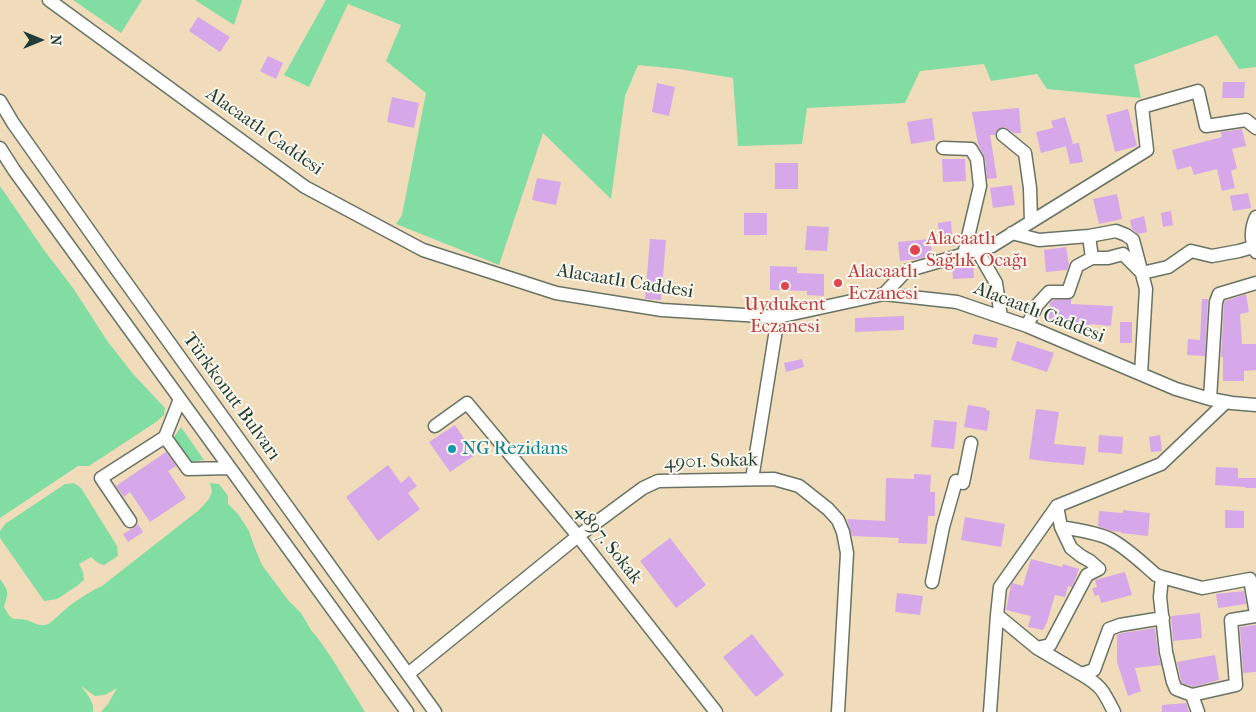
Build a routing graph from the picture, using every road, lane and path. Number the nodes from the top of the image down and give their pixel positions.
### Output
1 (50, 0) edge
2 (0, 101) edge
3 (1256, 128) edge
4 (1003, 135) dead end
5 (0, 148) edge
6 (943, 148) dead end
7 (1256, 217) edge
8 (1031, 222) junction
9 (1012, 233) junction
10 (1089, 236) junction
11 (1255, 249) edge
12 (977, 250) junction
13 (964, 254) junction
14 (1092, 258) junction
15 (1142, 272) junction
16 (1256, 283) edge
17 (884, 294) junction
18 (778, 317) junction
19 (1001, 317) junction
20 (1027, 326) junction
21 (1141, 374) junction
22 (180, 399) junction
23 (1210, 399) junction
24 (1226, 402) junction
25 (1256, 405) edge
26 (434, 426) dead end
27 (165, 437) junction
28 (971, 443) dead end
29 (229, 468) junction
30 (752, 479) junction
31 (1057, 506) junction
32 (130, 521) dead end
33 (1061, 527) junction
34 (578, 536) junction
35 (1162, 578) junction
36 (932, 582) dead end
37 (997, 615) junction
38 (1256, 615) edge
39 (1162, 618) junction
40 (1037, 648) junction
41 (408, 674) junction
42 (1081, 674) junction
43 (1192, 695) junction
44 (407, 712) edge
45 (435, 712) edge
46 (716, 712) edge
47 (838, 712) edge
48 (990, 712) edge
49 (1114, 712) edge
50 (1198, 712) edge

1 - 18 street, Alacaatlı Caddesi
2 - 41 street, Türkkonut Bulvarı
3 - 8 street
4 - 8 street
5 - 22 street
6 - 13 street
7 - 11 street
8 - 9 street
9 - 10 street
9 - 12 street
10 - 14 street
10 - 15 street
11 - 15 street
12 - 13 street
12 - 19 street
13 - 17 street
14 - 15 street
14 - 20 street
15 - 21 street
16 - 23 street
17 - 18 street, Alacaatlı Caddesi
17 - 19 street, Alacaatlı Caddesi
18 - 30 street
19 - 20 street, Alacaatlı Caddesi
20 - 21 street, Alacaatlı Caddesi
21 - 23 street, Alacaatlı Caddesi
22 - 27 street
22 - 29 street
23 - 24 street, Alacaatlı Caddesi
24 - 25 street, Alacaatlı Caddesi
24 - 31 street
26 - 34 street, 4897. Sokak
27 - 29 street
27 - 32 street
28 - 36 street
29 - 44 street
30 - 34 street, 4901. Sokak
30 - 47 street, 4901. Sokak
31 - 33 street
31 - 37 street
33 - 35 street
33 - 40 street
34 - 41 street, 4901. Sokak
34 - 46 street, 4897. Sokak
35 - 38 street
35 - 39 street
37 - 40 street
37 - 48 street
38 - 43 street
39 - 42 street
39 - 43 street
40 - 42 street
41 - 45 street, Türkkonut Bulvarı
42 - 49 street
43 - 50 street

